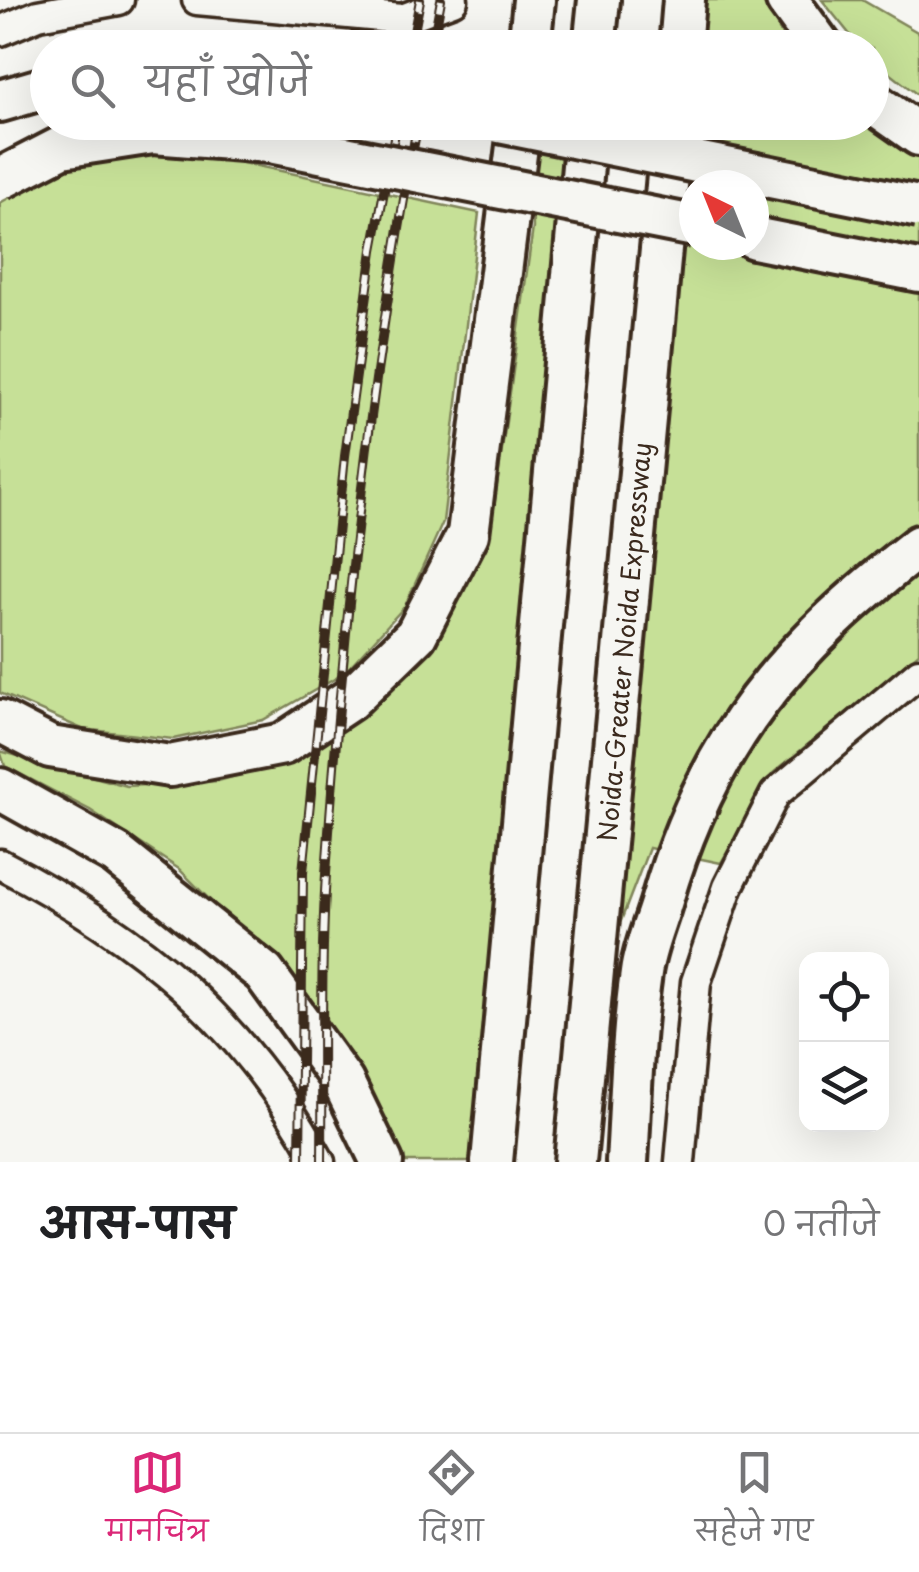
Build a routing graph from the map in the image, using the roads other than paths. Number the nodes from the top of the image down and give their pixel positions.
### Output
1 (118, 0) edge
2 (197, 0) edge
3 (453, 0) edge
4 (534, 0) edge
5 (599, 0) edge
6 (684, 0) edge
7 (788, 0) edge
8 (0, 30) edge
9 (530, 30) edge
10 (596, 30) edge
11 (682, 30) edge
12 (809, 30) edge
13 (30, 92) edge
14 (0, 101) edge
15 (889, 114) edge
16 (919, 135) edge
17 (111, 140) edge
18 (244, 140) edge
19 (518, 140) edge
20 (586, 140) edge
21 (588, 140) edge
22 (671, 140) edge
23 (0, 179) edge
24 (919, 207) edge
25 (679, 223) edge
26 (769, 241) edge
27 (919, 270) edge
28 (919, 546) edge
29 (919, 674) edge
30 (0, 721) edge
31 (0, 789) edge
32 (0, 864) edge
33 (320, 1162) edge
34 (382, 1162) edge
35 (492, 1162) edge
36 (575, 1162) edge
37 (626, 1162) edge
38 (680, 1162) edge

1 - 8 street
2 - 3 street
4 - 9 highway
5 - 10 highway
6 - 11 highway
7 - 12 highway
13 - 14 highway
15 - 16 highway
17 - 23 highway, bridge
18 - 25 highway, bridge
19 - 30 highway
20 - 35 highway
21 - 24 highway, bridge
22 - 36 highway, Noida-Greater Noida Expressway
26 - 27 highway
28 - 37 highway
29 - 38 street
31 - 34 highway
32 - 33 street

